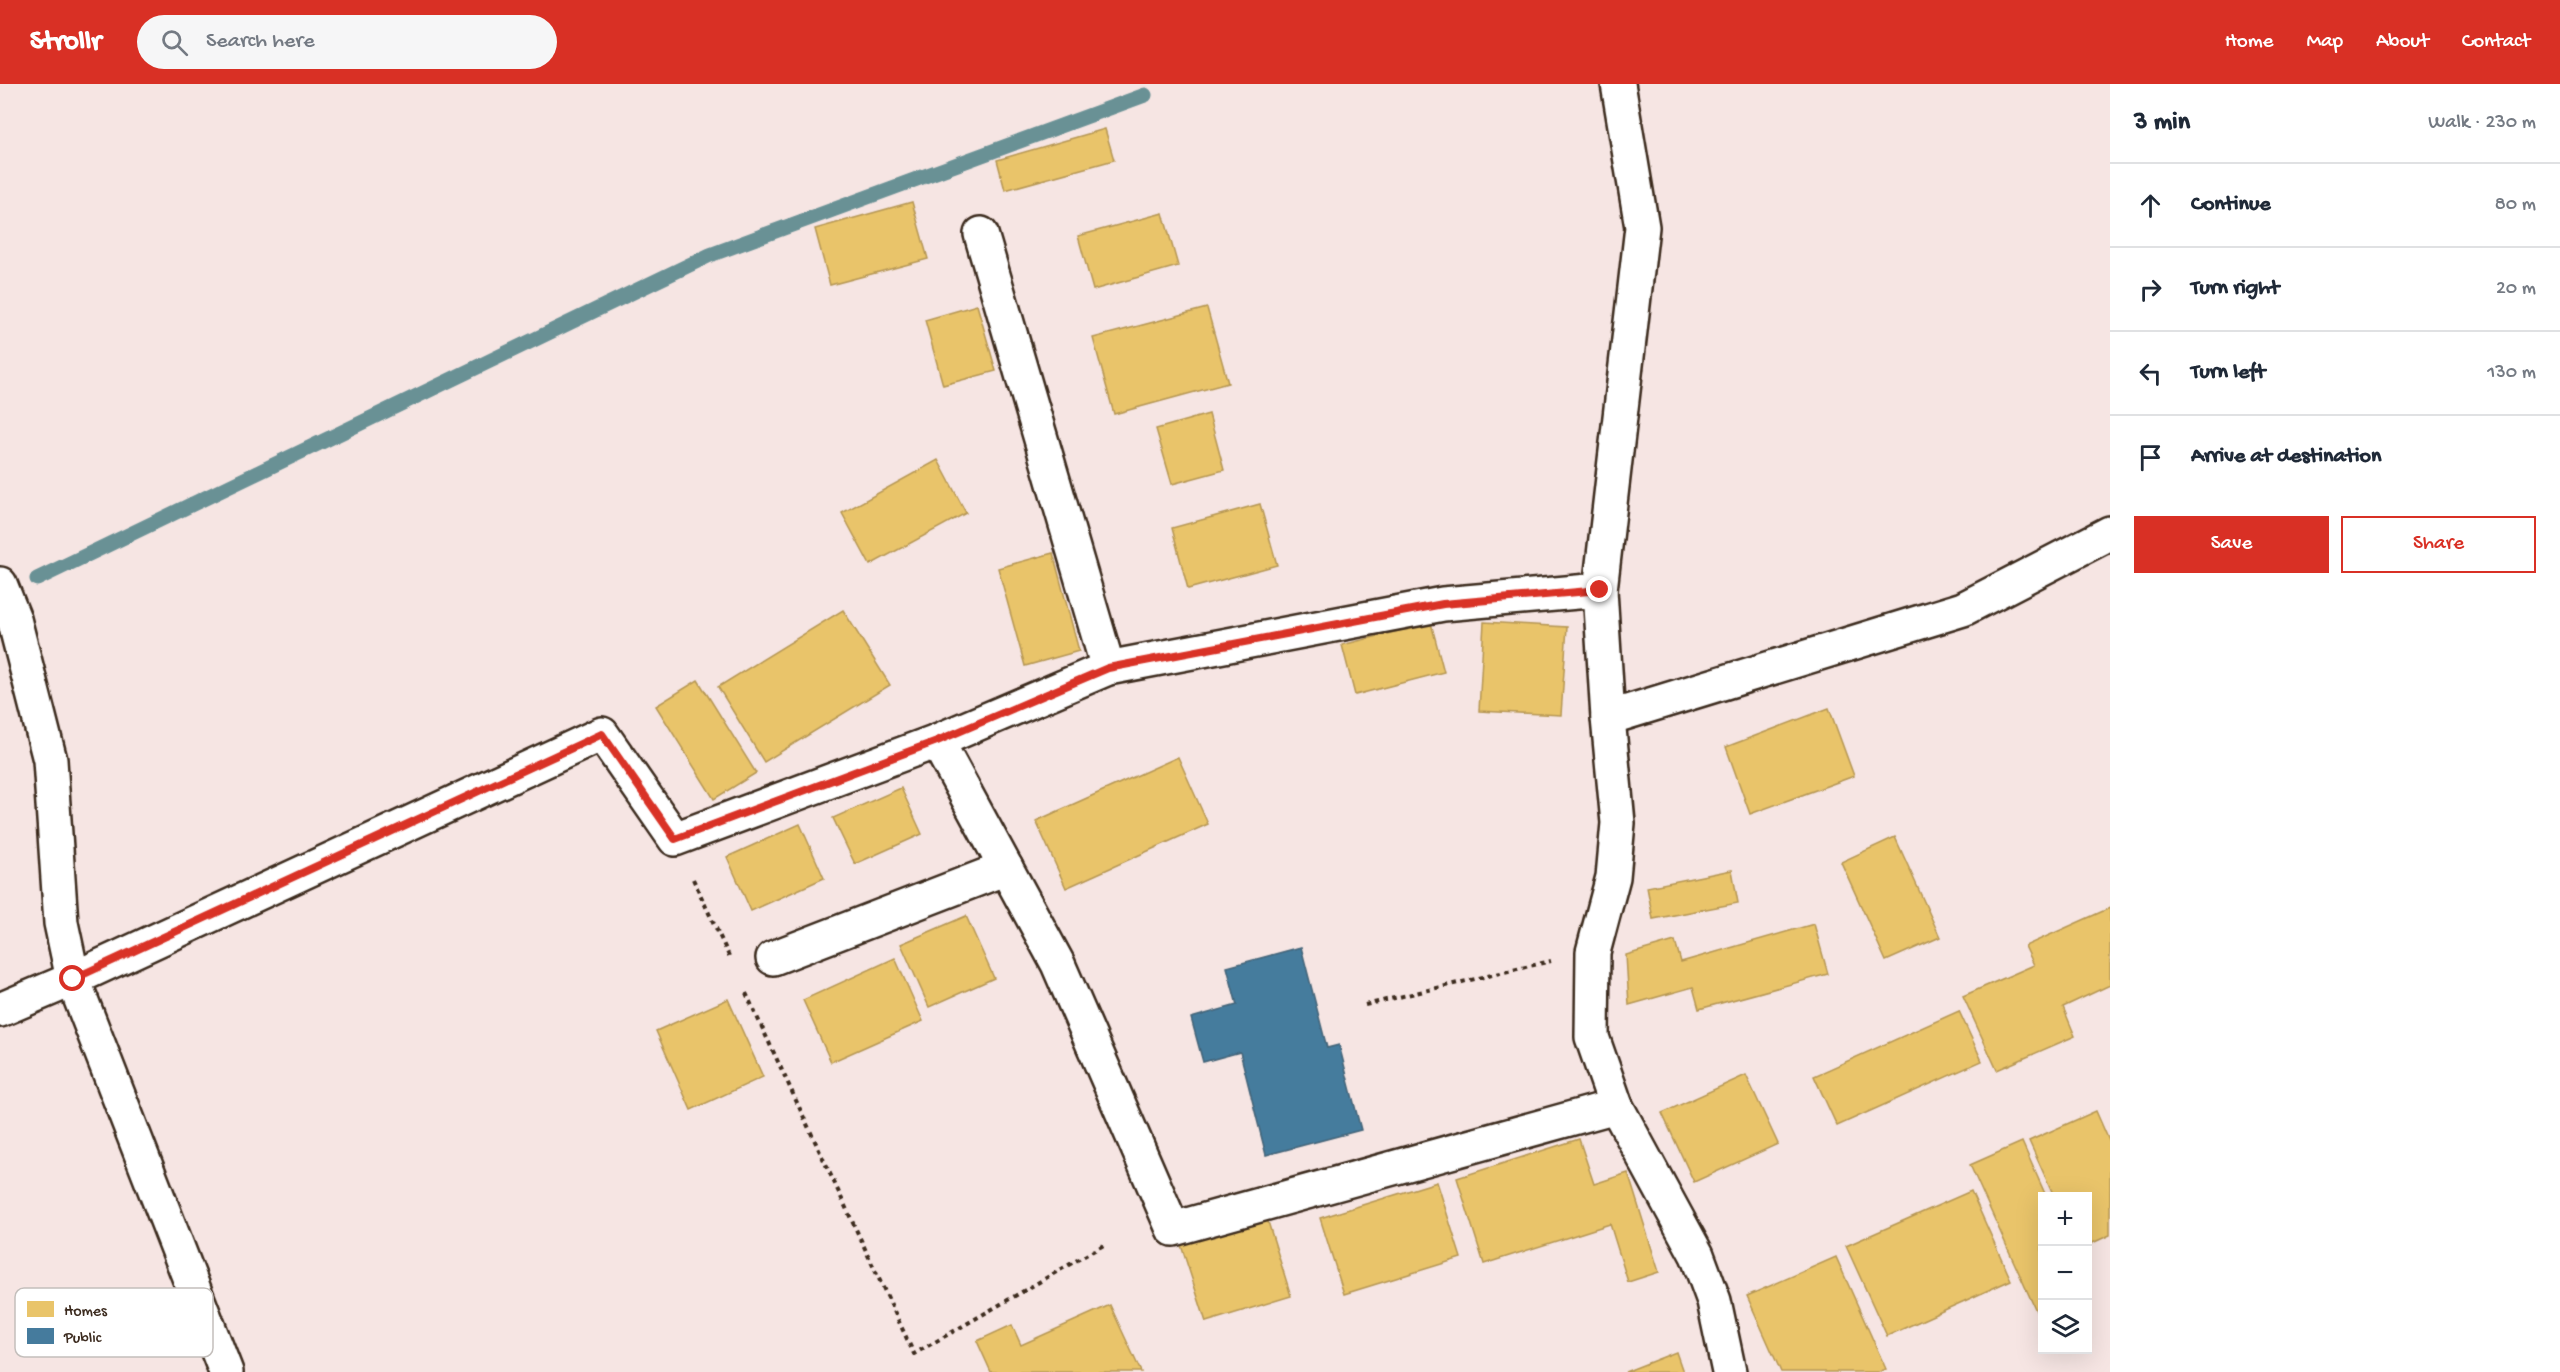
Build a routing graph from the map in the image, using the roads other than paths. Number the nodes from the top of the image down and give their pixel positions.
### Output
1 (1618, 84) edge
2 (981, 234) dead end
3 (2110, 533) edge
4 (0, 584) edge
5 (1600, 590) junction
6 (1108, 668) junction
7 (1608, 718) junction
8 (937, 741) junction
9 (1006, 868) junction
10 (772, 958) dead end
11 (73, 979) junction
12 (0, 1010) edge
13 (1616, 1106) junction
14 (193, 1288) edge
15 (213, 1339) edge
16 (226, 1372) edge
17 (1729, 1372) edge

1 - 5 street
2 - 6 street
3 - 7 street
4 - 11 street
5 - 6 street
5 - 7 street
6 - 8 street
7 - 13 street
8 - 9 street
8 - 11 street
9 - 10 street
9 - 13 street
11 - 12 street
11 - 14 street
13 - 17 street
15 - 16 street

